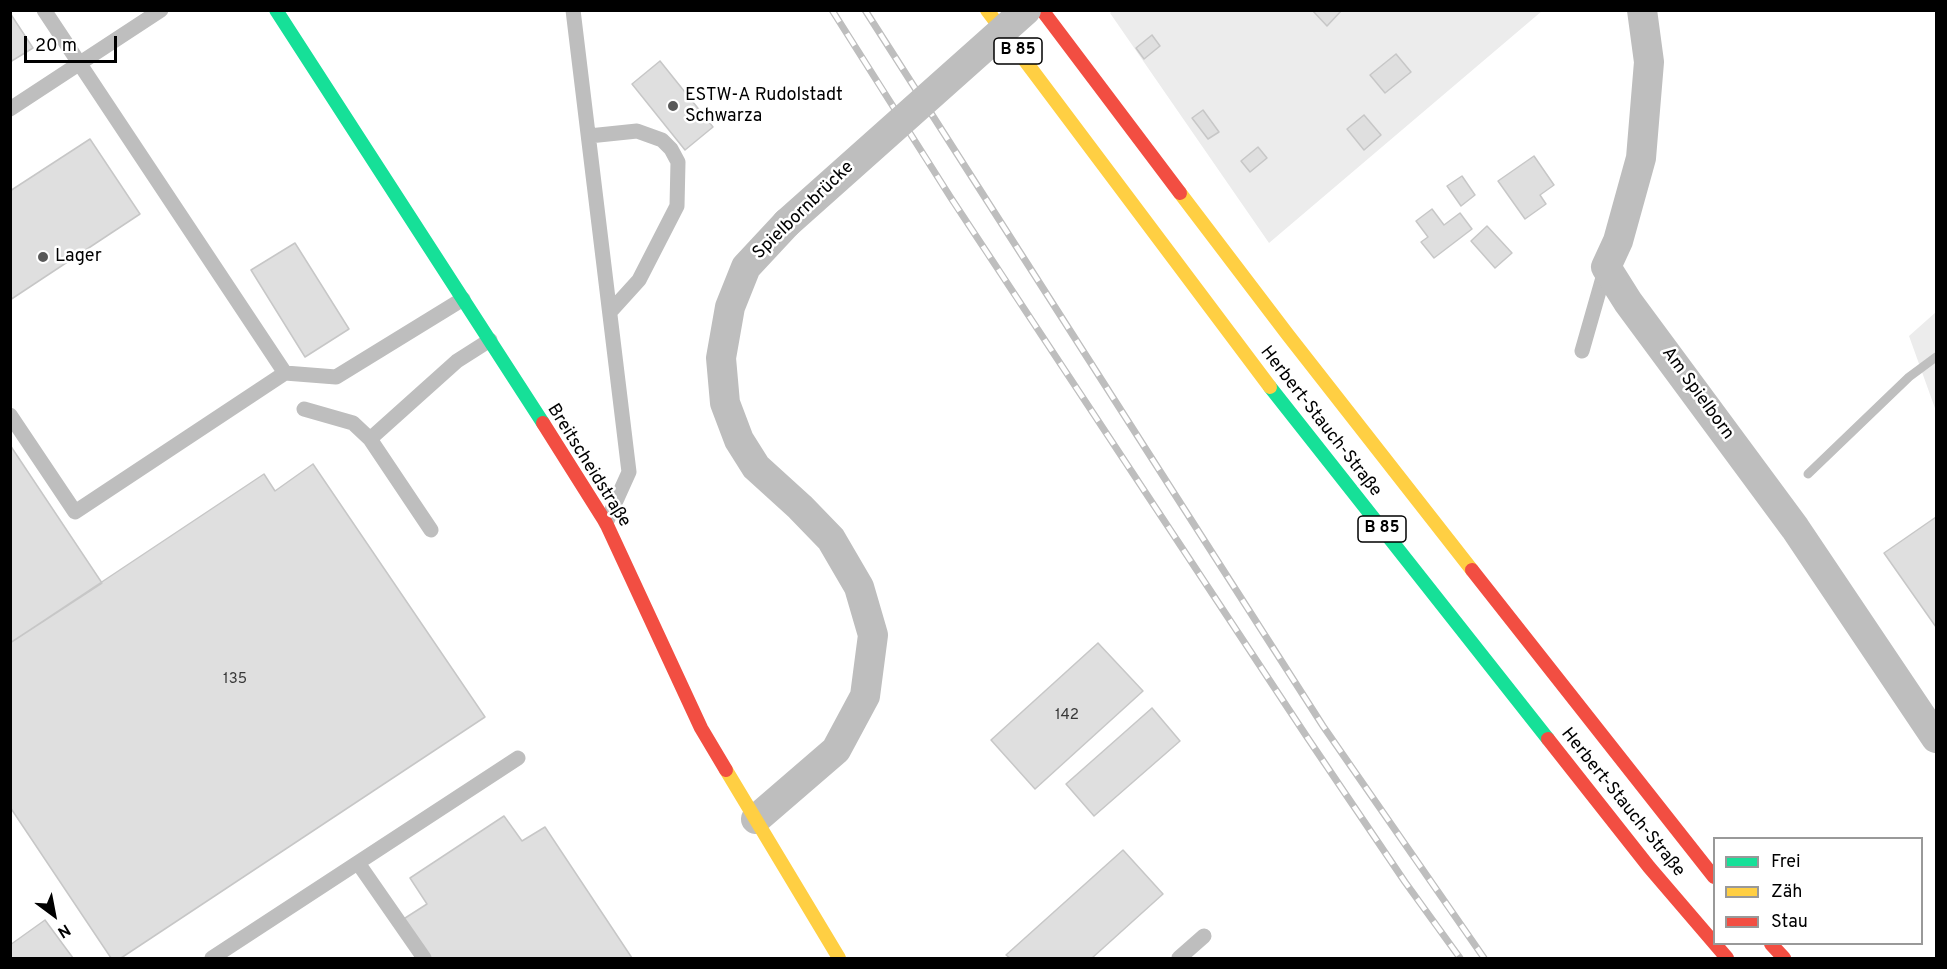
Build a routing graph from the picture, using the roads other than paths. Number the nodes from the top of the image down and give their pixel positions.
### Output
1 (44, 10) edge
2 (161, 10) edge
3 (276, 10) edge
4 (573, 10) edge
5 (987, 10) edge
6 (1026, 10) edge
7 (1042, 10) edge
8 (1642, 10) edge
9 (79, 64) junction
10 (10, 109) edge
11 (589, 136) junction
12 (1606, 267) junction
13 (463, 299) junction
14 (610, 312) junction
15 (490, 340) junction
16 (1582, 351) dead end
17 (285, 373) junction
18 (304, 409) dead end
19 (10, 415) edge
20 (370, 439) junction
21 (606, 523) junction
22 (431, 530) dead end
23 (1936, 738) edge
24 (518, 758) dead end
25 (756, 819) junction
26 (358, 863) junction
27 (1713, 876) edge
28 (1204, 936) dead end
29 (1713, 942) edge
30 (1716, 945) edge
31 (1772, 945) edge
32 (212, 958) edge
33 (424, 958) edge
34 (839, 958) edge
35 (1179, 958) edge
36 (1727, 958) edge
37 (1784, 958) edge

1 - 9 lane
2 - 9 lane
3 - 13 main road, Breitscheidstraße
4 - 11 lane
5 - 29 main road, Herbert-Stauch-Straße / B 85
6 - 25 street, Spielbornbrücke, bridge
7 - 27 main road, Herbert-Stauch-Straße / B 85
8 - 12 street
9 - 10 lane
9 - 17 lane
11 - 14 lane
11 - 14 lane
12 - 16 lane
12 - 23 street, Am Spielborn
13 - 15 main road, Breitscheidstraße
13 - 17 lane
14 - 21 lane
15 - 20 lane
15 - 21 main road, Breitscheidstraße
17 - 19 lane
18 - 20 lane
20 - 22 lane
21 - 25 main road, Breitscheidstraße
24 - 26 lane
25 - 34 main road, Breitscheidstraße
26 - 32 lane
26 - 33 lane
28 - 35 lane
30 - 36 main road, Herbert-Stauch-Straße / B 85
31 - 37 main road

